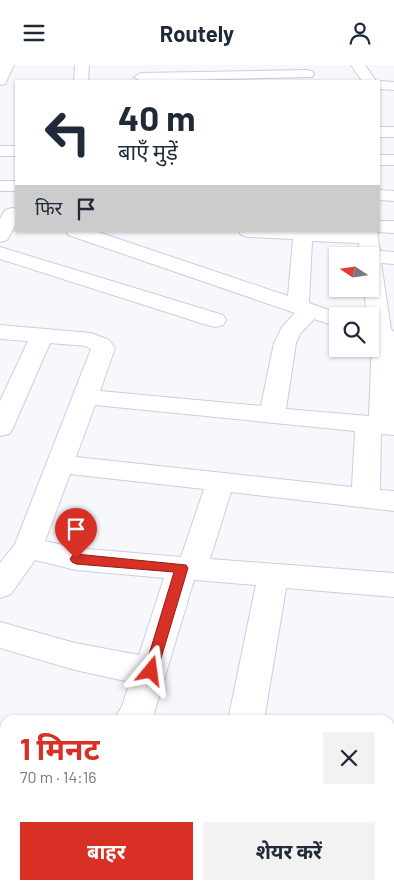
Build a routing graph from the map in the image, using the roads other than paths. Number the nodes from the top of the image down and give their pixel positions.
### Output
1 (7, 65) edge
2 (82, 65) edge
3 (358, 65) edge
4 (307, 73) edge
5 (140, 74) edge
6 (248, 78) edge
7 (200, 79) edge
8 (81, 80) edge
9 (368, 80) edge
10 (0, 81) edge
11 (380, 85) edge
12 (394, 86) edge
13 (380, 132) edge
14 (394, 132) edge
15 (0, 151) edge
16 (15, 151) edge
17 (380, 160) edge
18 (394, 160) edge
19 (0, 186) edge
20 (15, 186) edge
21 (380, 195) edge
22 (394, 196) edge
23 (9, 214) edge
24 (394, 227) edge
25 (78, 232) edge
26 (266, 232) edge
27 (303, 234) junction
28 (0, 235) edge
29 (371, 238) edge
30 (0, 253) edge
31 (394, 258) edge
32 (385, 304) edge
33 (303, 309) junction
34 (329, 317) edge
35 (215, 320) dead end
36 (0, 332) edge
37 (382, 333) edge
38 (42, 337) junction
39 (86, 397) junction
40 (272, 414) junction
41 (381, 425) edge
42 (0, 428) edge
43 (60, 464) junction
44 (220, 482) junction
45 (366, 497) junction
46 (394, 501) edge
47 (28, 548) junction
48 (187, 569) junction
49 (273, 575) junction
50 (394, 585) edge
51 (0, 586) edge
52 (0, 635) edge
53 (151, 671) junction
54 (137, 715) edge
55 (247, 715) edge

1 - 10 street
2 - 8 street
3 - 9 street
4 - 6 street
5 - 7 street
6 - 7 street
11 - 12 street
13 - 14 street
15 - 16 street
17 - 18 street
19 - 20 street
21 - 22 street
23 - 28 street
24 - 29 street
25 - 33 street
26 - 27 street
27 - 29 street
27 - 33 street
29 - 31 street
29 - 32 street
30 - 35 street
32 - 37 street
33 - 34 street
33 - 40 street
36 - 38 street
37 - 41 street
38 - 39 street
38 - 42 street
39 - 40 street
39 - 43 street
40 - 41 street
41 - 45 street
43 - 44 street
43 - 47 street
44 - 45 street
44 - 48 street
45 - 46 street
47 - 48 street
47 - 51 street
48 - 49 street
48 - 53 street
49 - 50 street
49 - 55 street
52 - 53 street
53 - 54 street

